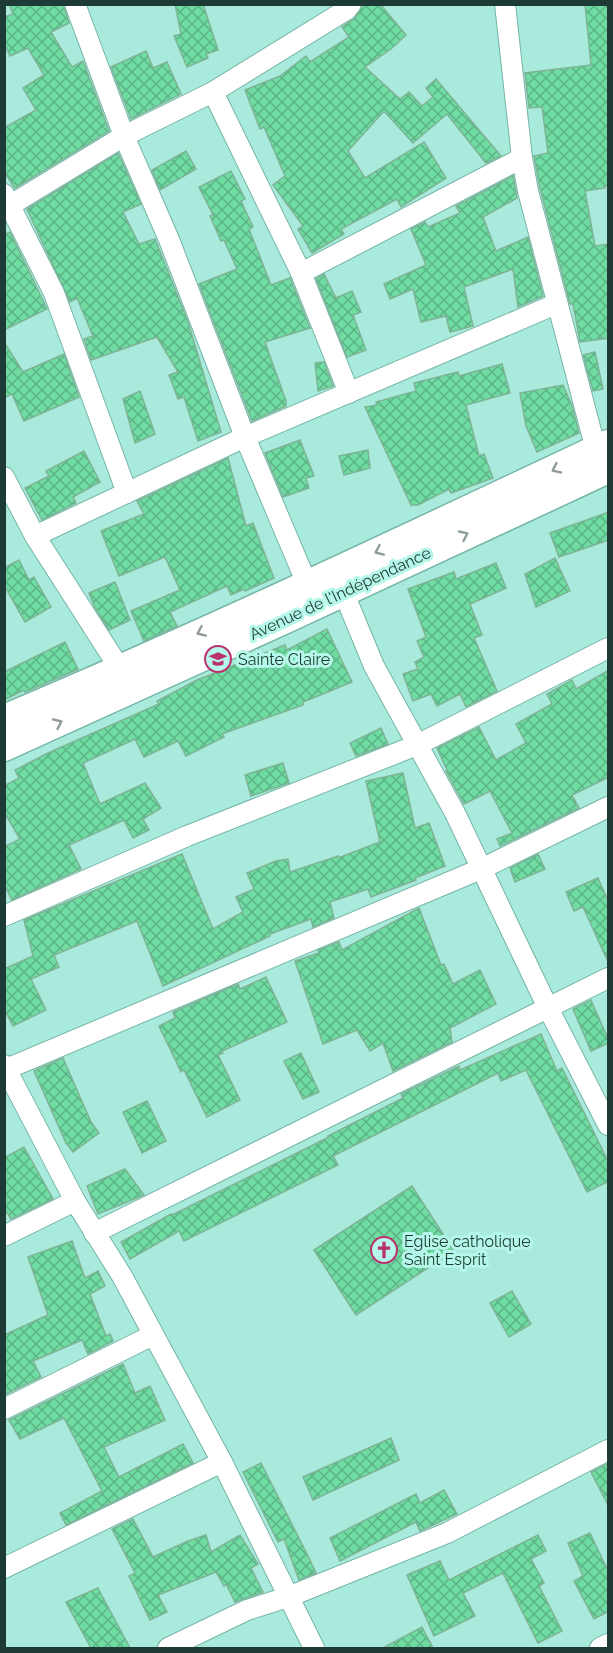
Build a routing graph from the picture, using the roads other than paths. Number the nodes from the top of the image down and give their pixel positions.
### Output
1 (75, 4) edge
2 (351, 4) edge
3 (505, 4) edge
4 (213, 92) junction
5 (124, 136) junction
6 (522, 158) junction
7 (6, 203) edge
8 (301, 273) junction
9 (556, 304) junction
10 (350, 393) junction
11 (245, 437) junction
12 (604, 455) edge
13 (4, 477) edge
14 (127, 493) junction
15 (35, 536) junction
16 (307, 584) junction
17 (343, 591) junction
18 (609, 648) edge
19 (120, 669) junction
20 (4, 719) edge
21 (417, 745) junction
22 (4, 747) edge
23 (609, 807) edge
24 (483, 868) junction
25 (4, 916) edge
26 (609, 978) edge
27 (549, 1008) junction
28 (5, 1068) edge
29 (609, 1125) edge
30 (75, 1201) junction
31 (94, 1233) junction
32 (4, 1236) edge
33 (153, 1335) junction
34 (4, 1409) edge
35 (609, 1450) edge
36 (222, 1462) junction
37 (4, 1568) edge
38 (288, 1597) junction
39 (609, 1644) edge
40 (168, 1648) edge
41 (314, 1648) edge
42 (600, 1648) edge

1 - 5 street
2 - 4 street
3 - 6 street
4 - 5 street
4 - 8 street
5 - 7 street
5 - 11 street
6 - 8 street
6 - 9 street
7 - 14 street
8 - 10 street
9 - 10 street
9 - 12 street
10 - 11 street
11 - 14 street
11 - 16 street
12 -> 16 street, Avenue de l'Indépendance
17 -> 12 street, Avenue de l'Indépendance
13 - 15 street
14 - 15 street
15 - 19 street
16 -> 19 street, Avenue de l'Indépendance
17 - 21 street
22 -> 17 street, Avenue de l'Indépendance
18 - 21 street
19 - 20 street, Avenue de l'Indépendance
21 - 24 street
21 - 25 street
23 - 24 street
24 - 27 street
24 - 28 street
26 - 27 street
27 - 29 street
27 - 31 street
28 - 30 street
30 - 31 street
30 - 32 street
31 - 33 street
33 - 34 street
33 - 36 street
35 - 38 street
36 - 37 street
36 - 38 street
38 - 40 street
38 - 41 street
39 - 42 street

